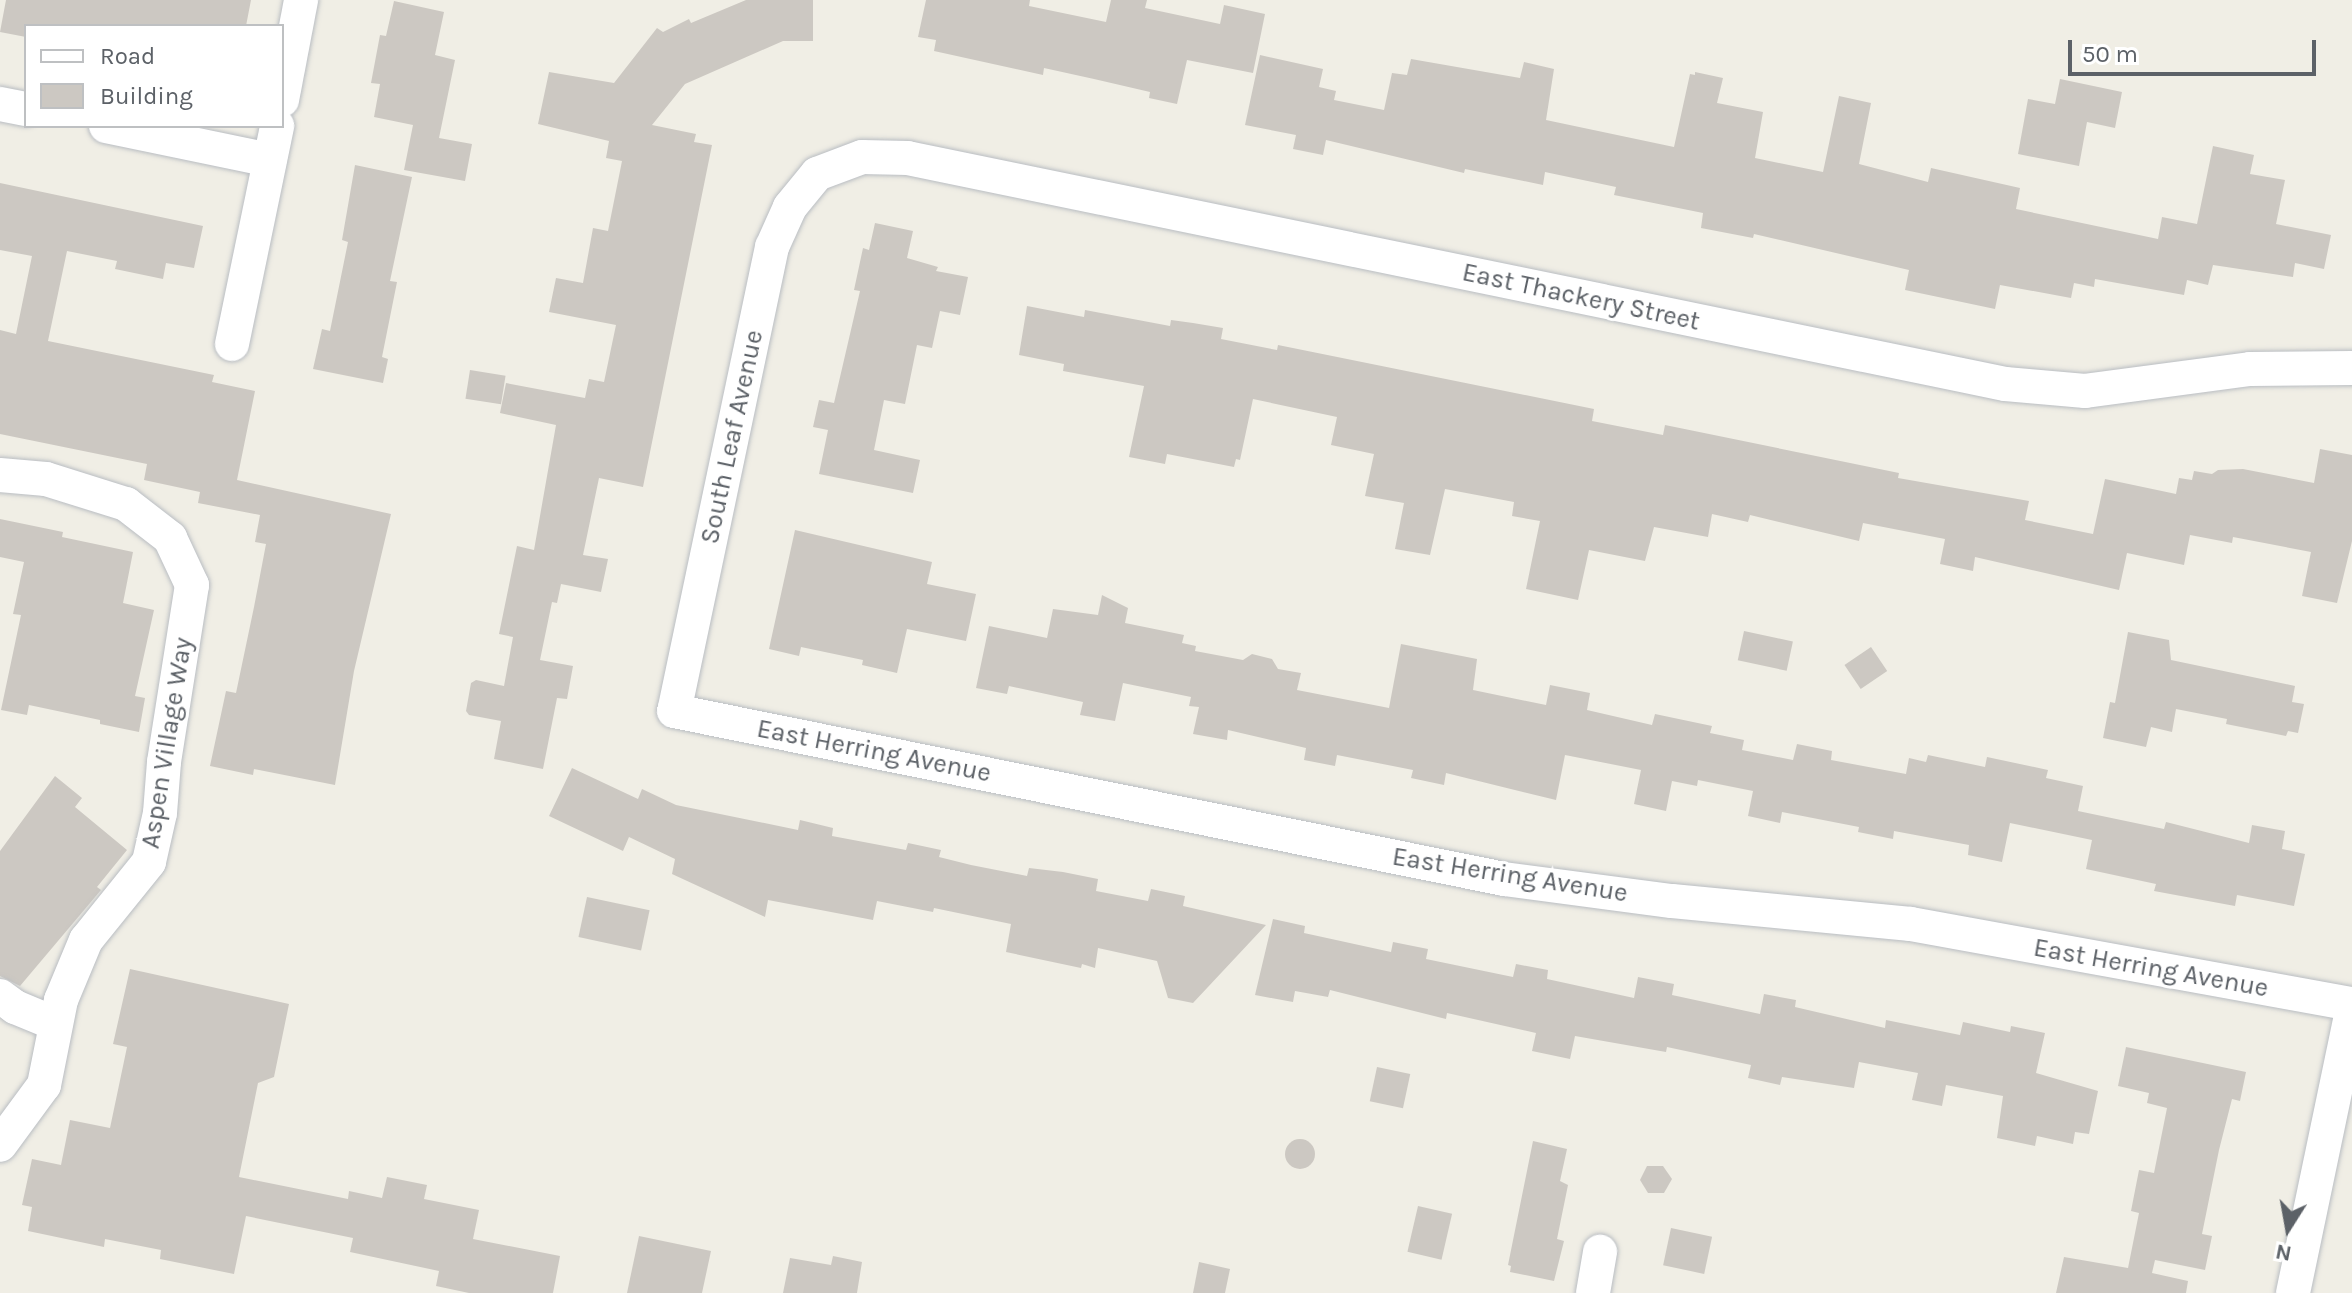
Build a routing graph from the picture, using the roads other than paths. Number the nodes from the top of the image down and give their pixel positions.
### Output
1 (301, 0) edge
2 (284, 89) edge
3 (0, 104) edge
4 (24, 109) edge
5 (116, 128) edge
6 (277, 128) edge
7 (270, 160) junction
8 (817, 174) joint
9 (232, 344) dead end
10 (2352, 368) edge
11 (0, 475) edge
12 (674, 711) joint
13 (0, 996) edge
14 (2352, 1004) edge
15 (2352, 1011) edge
16 (56, 1024) junction
17 (0, 1145) edge
18 (1600, 1252) dead end
19 (1593, 1293) edge
20 (2293, 1293) edge

1 - 2 street
3 - 4 street
5 - 7 street
6 - 7 street
7 - 9 street
8 - 10 street, East Thackery Street
8 - 12 street, South Leaf Avenue
11 - 16 street, Aspen Village Way
12 - 14 street, East Herring Avenue
13 - 16 street
15 - 20 street
16 - 17 street, Aspen Village Way
18 - 19 street

